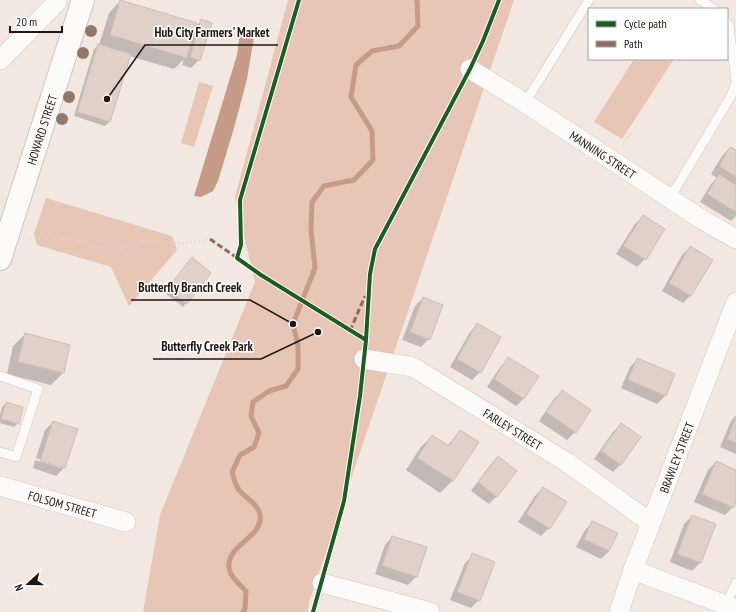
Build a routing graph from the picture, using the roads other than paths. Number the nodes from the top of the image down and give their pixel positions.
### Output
1 (589, 0) edge
2 (700, 0) edge
3 (55, 1) edge
4 (80, 7) edge
5 (712, 8) edge
6 (728, 24) edge
7 (0, 60) edge
8 (470, 69) dead end
9 (525, 103) junction
10 (670, 198) junction
11 (736, 239) edge
12 (0, 259) edge
13 (736, 302) edge
14 (364, 359) dead end
15 (0, 376) edge
16 (0, 452) edge
17 (0, 486) edge
18 (126, 522) dead end
19 (651, 523) junction
20 (633, 570) junction
21 (322, 583) dead end
22 (736, 583) edge
23 (731, 607) edge
24 (430, 612) edge
25 (619, 612) edge

1 - 9 lane
2 - 5 lane
3 - 4 street
3 - 7 street
4 - 12 street, HOWARD STREET
6 - 10 lane
8 - 9 street, MANNING STREET
9 - 10 street, MANNING STREET
10 - 11 street, MANNING STREET
13 - 19 street, BRAWLEY STREET
14 - 19 street, FARLEY STREET
15 - 16 lane
17 - 18 street, FOLSOM STREET
19 - 20 street, BRAWLEY STREET
20 - 23 street
20 - 25 street, BRAWLEY STREET
21 - 24 street
22 - 23 lane

